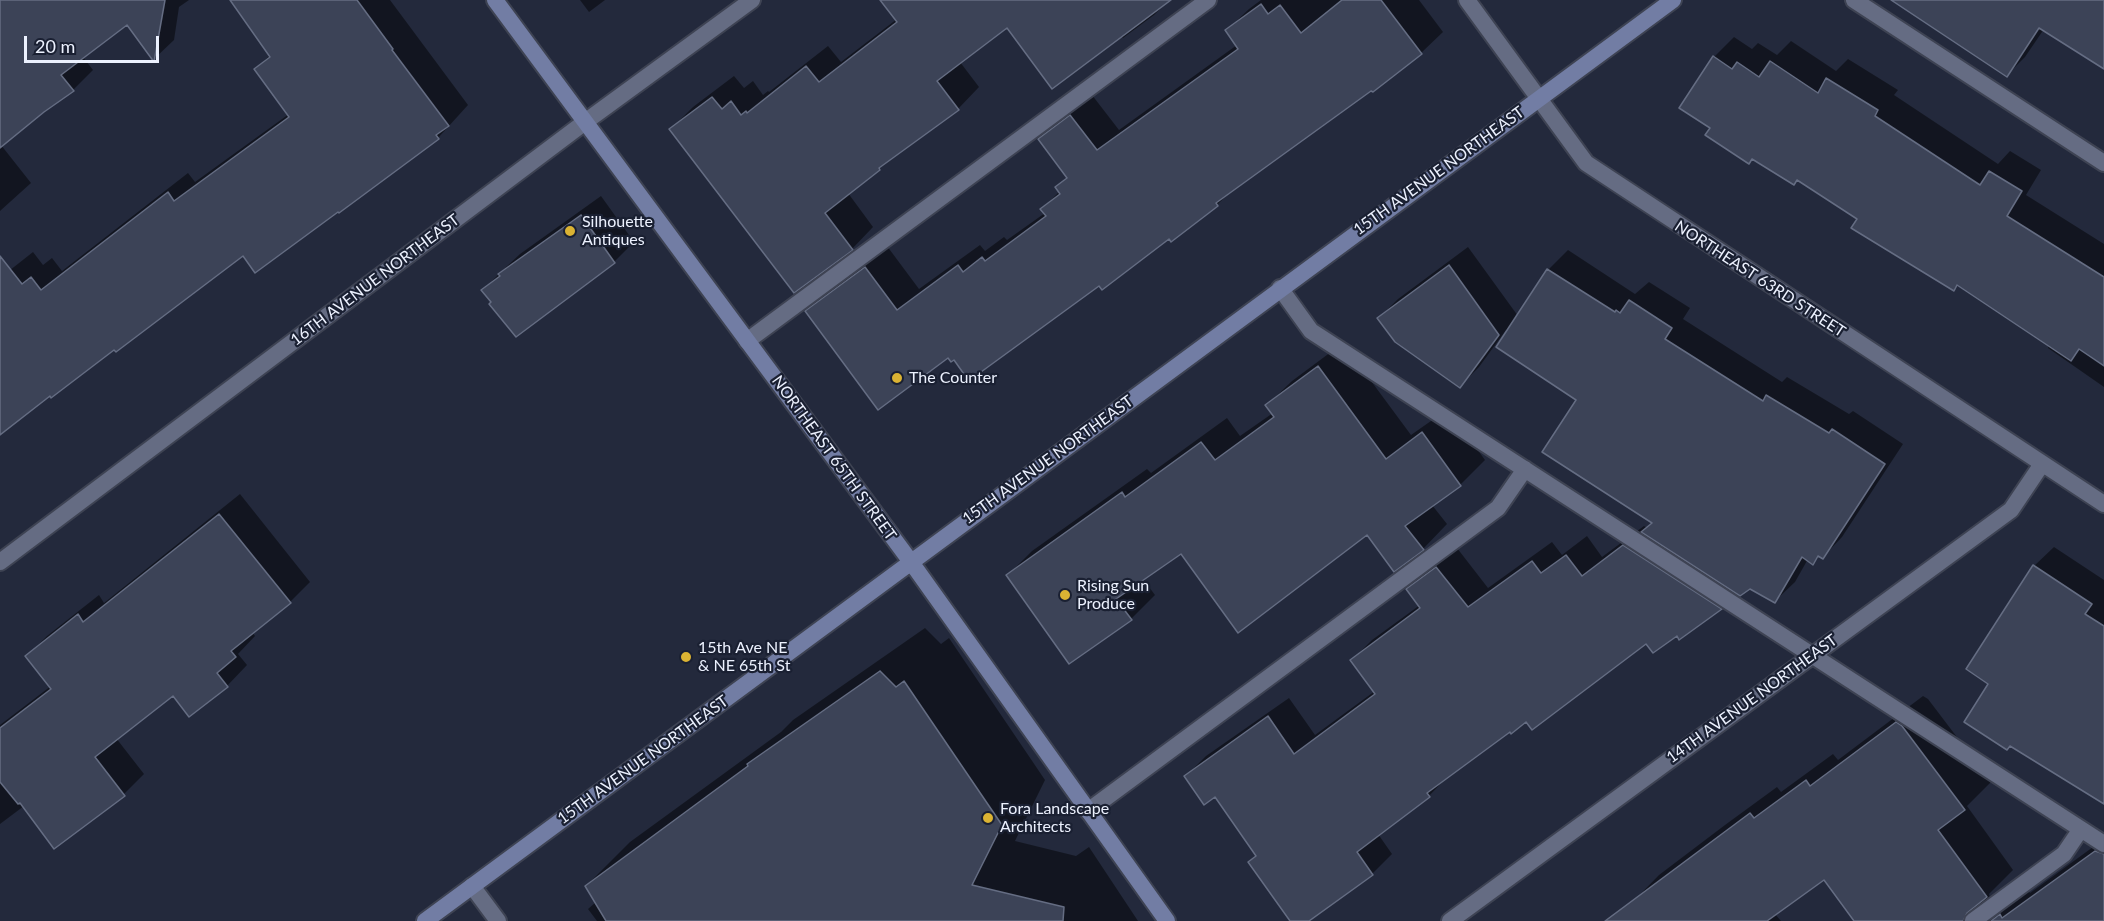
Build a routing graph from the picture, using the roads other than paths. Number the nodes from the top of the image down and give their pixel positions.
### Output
1 (495, 0) edge
2 (752, 0) edge
3 (1208, 0) edge
4 (1467, 0) edge
5 (1673, 0) edge
6 (1854, 0) edge
7 (1538, 98) junction
8 (585, 122) junction
9 (2104, 163) edge
10 (1280, 288) junction
11 (747, 341) junction
12 (2042, 464) junction
13 (1525, 469) junction
14 (2104, 504) edge
15 (0, 562) edge
16 (910, 562) junction
17 (1811, 655) junction
18 (1088, 811) junction
19 (2080, 829) junction
20 (2104, 844) edge
21 (472, 886) junction
22 (425, 921) edge
23 (498, 921) edge
24 (1167, 921) edge
25 (1450, 921) edge
26 (1973, 921) edge

1 - 8 main road, NORTHEAST 65TH STREET
2 - 8 street, 16TH AVENUE NORTHEAST
3 - 11 street
4 - 7 street, NORTHEAST 63RD STREET
5 - 7 main road, 15TH AVENUE NORTHEAST
6 - 9 street
7 - 10 main road, 15TH AVENUE NORTHEAST
7 - 12 street, NORTHEAST 63RD STREET
8 - 11 main road, NORTHEAST 65TH STREET
8 - 15 street, 16TH AVENUE NORTHEAST
10 - 13 street
10 - 16 main road, 15TH AVENUE NORTHEAST
11 - 16 main road, NORTHEAST 65TH STREET
12 - 14 street, NORTHEAST 63RD STREET
12 - 17 street, 14TH AVENUE NORTHEAST
13 - 17 street
13 - 18 street
16 - 18 main road, NORTHEAST 65TH STREET
16 - 21 main road, 15TH AVENUE NORTHEAST
17 - 19 street
17 - 25 street, 14TH AVENUE NORTHEAST
18 - 24 main road, NORTHEAST 65TH STREET
19 - 20 street
19 - 26 street
21 - 22 main road, 15TH AVENUE NORTHEAST
21 - 23 street

